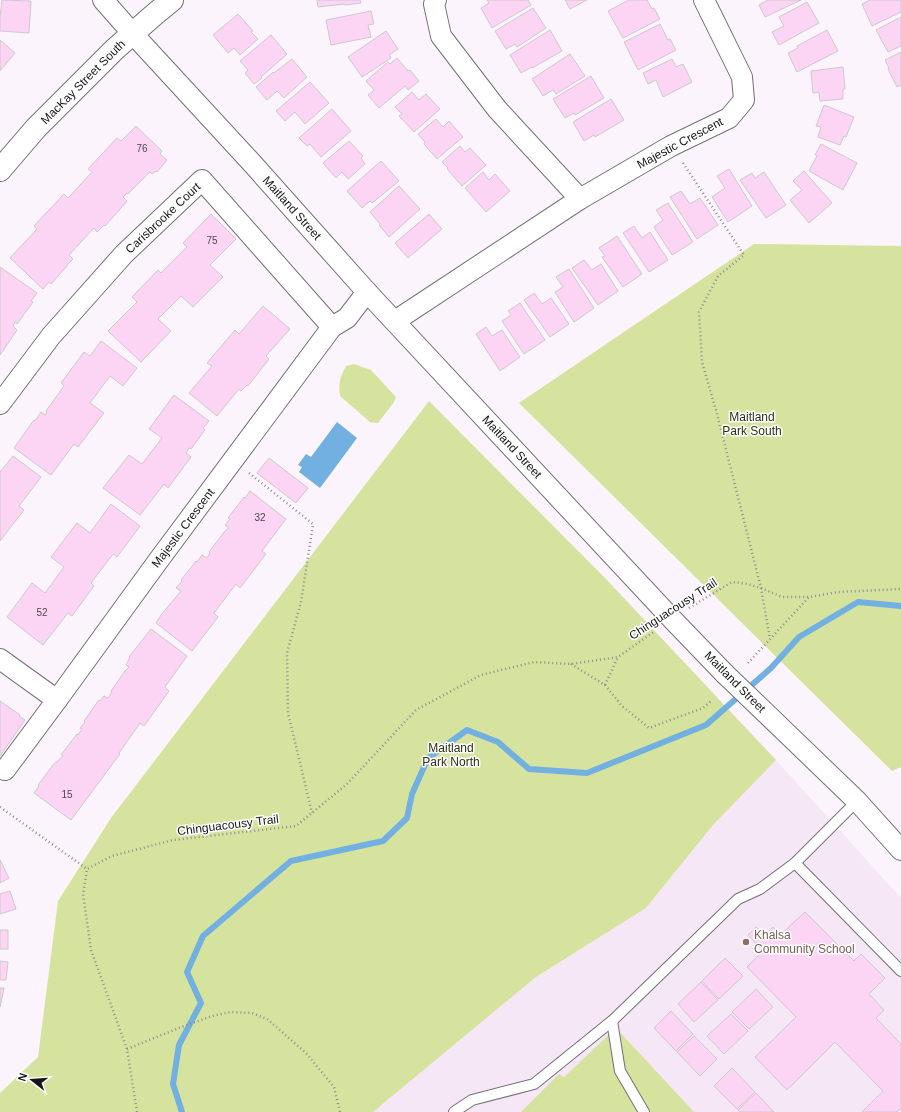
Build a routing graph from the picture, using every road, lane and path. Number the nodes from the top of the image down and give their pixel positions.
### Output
1 (103, 0) edge
2 (172, 0) edge
3 (436, 0) edge
4 (704, 0) edge
5 (133, 34) junction
6 (671, 146) junction
7 (0, 170) edge
8 (580, 199) junction
9 (367, 292) junction
10 (395, 321) junction
11 (332, 327) junction
12 (0, 404) edge
13 (233, 460) junction
14 (761, 588) junction
15 (901, 589) edge
16 (810, 597) junction
17 (672, 619) junction
18 (770, 639) junction
19 (618, 657) junction
20 (0, 659) edge
21 (748, 663) dead end
22 (571, 664) junction
23 (605, 685) junction
24 (57, 700) junction
25 (711, 700) dead end
26 (5, 770) dead end
27 (857, 801) junction
28 (0, 807) edge
29 (312, 813) junction
30 (901, 850) edge
31 (795, 863) junction
32 (87, 869) junction
33 (901, 971) edge
34 (612, 1021) junction
35 (127, 1049) junction
36 (137, 1112) edge
37 (340, 1112) edge
38 (454, 1112) edge
39 (644, 1112) edge

1 - 5 street, Maitland Street
2 - 5 street, MacKay Street South
3 - 8 street
4 - 6 street, Majestic Crescent
5 - 7 street, MacKay Street South
5 - 9 street, Maitland Street
6 - 8 street, Majestic Crescent
6 - 14 path
8 - 10 street, Majestic Crescent
9 - 10 street, Maitland Street
9 - 11 street, Majestic Crescent
10 - 17 street, Maitland Street
11 - 12 street, Carisbrooke Court
11 - 13 street, Majestic Crescent
13 - 24 street, Majestic Crescent
13 - 29 path
14 - 16 path, Chinguacousy Trail
14 - 17 path, Chinguacousy Trail
14 - 18 path
15 - 16 path, Chinguacousy Trail
16 - 18 path
17 - 19 path, Chinguacousy Trail
17 - 27 street, Maitland Street, bridge
18 - 21 path
19 - 22 path, Chinguacousy Trail
19 - 23 path, Chinguacousy Trail
20 - 24 street
22 - 23 path, Chinguacousy Trail
22 - 29 path, Chinguacousy Trail
23 - 25 path, Chinguacousy Trail
24 - 26 street, Majestic Crescent
27 - 30 street, Maitland Street
27 - 31 lane
28 - 32 path
29 - 32 path, Chinguacousy Trail
31 - 33 lane
31 - 34 lane
32 - 35 path
34 - 38 lane
34 - 39 lane
35 - 36 path
35 - 37 path

